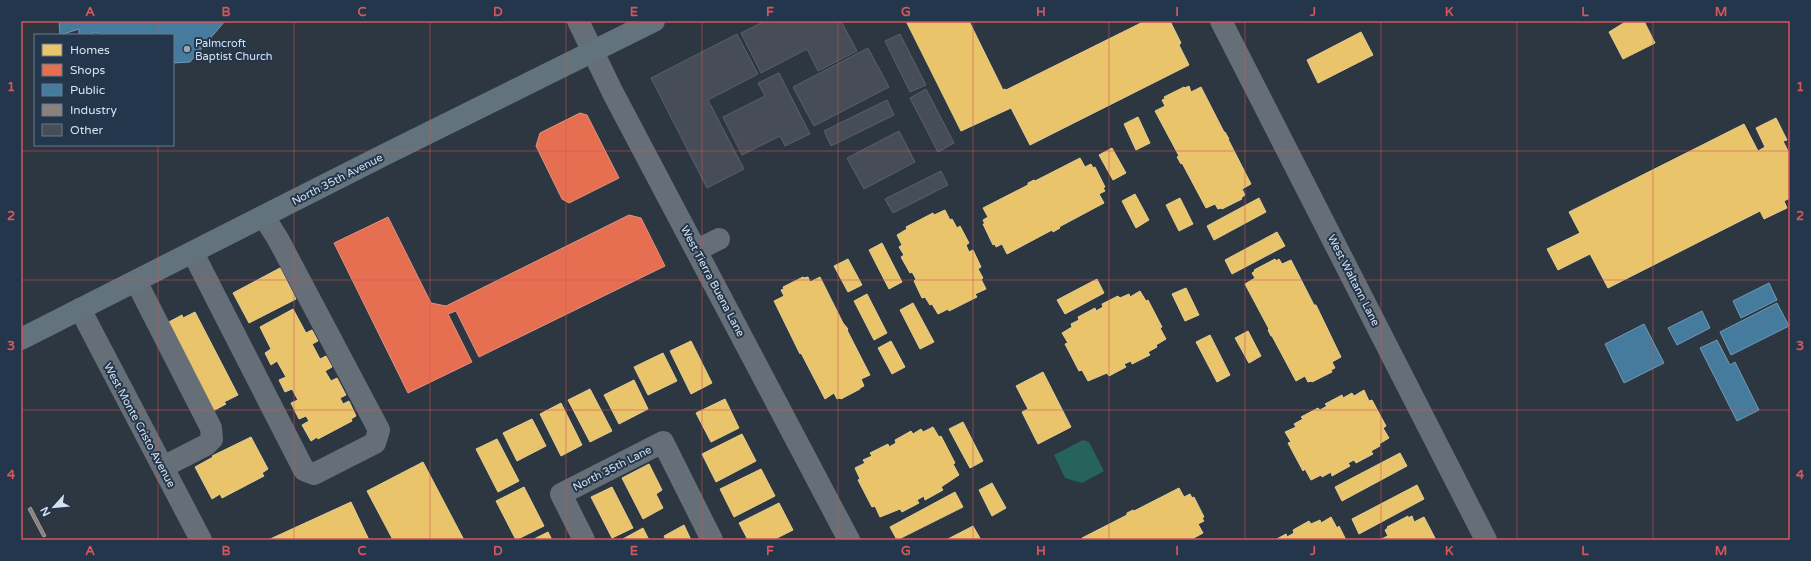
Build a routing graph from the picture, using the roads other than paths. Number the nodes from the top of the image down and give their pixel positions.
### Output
1 (578, 21) edge
2 (654, 21) edge
3 (1220, 21) edge
4 (593, 52) junction
5 (264, 217) junction
6 (720, 239) dead end
7 (697, 250) junction
8 (193, 253) junction
9 (136, 282) junction
10 (80, 309) junction
11 (21, 339) edge
12 (163, 467) junction
13 (201, 540) edge
14 (584, 540) edge
15 (712, 540) edge
16 (849, 540) edge
17 (1486, 540) edge

1 - 4 street, West Tierra Buena Lane
2 - 4 main road, North 35th Avenue
3 - 17 street, West Waltann Lane
4 - 5 main road, North 35th Avenue
4 - 7 street, West Tierra Buena Lane
5 - 8 main road, North 35th Avenue
5 - 8 street
6 - 7 street
7 - 16 street, West Tierra Buena Lane
8 - 9 main road, North 35th Avenue
9 - 10 main road, North 35th Avenue
9 - 12 street
10 - 11 main road, North 35th Avenue
10 - 12 street, West Monte Cristo Avenue
12 - 13 street, West Monte Cristo Avenue
14 - 15 street, North 35th Lane

